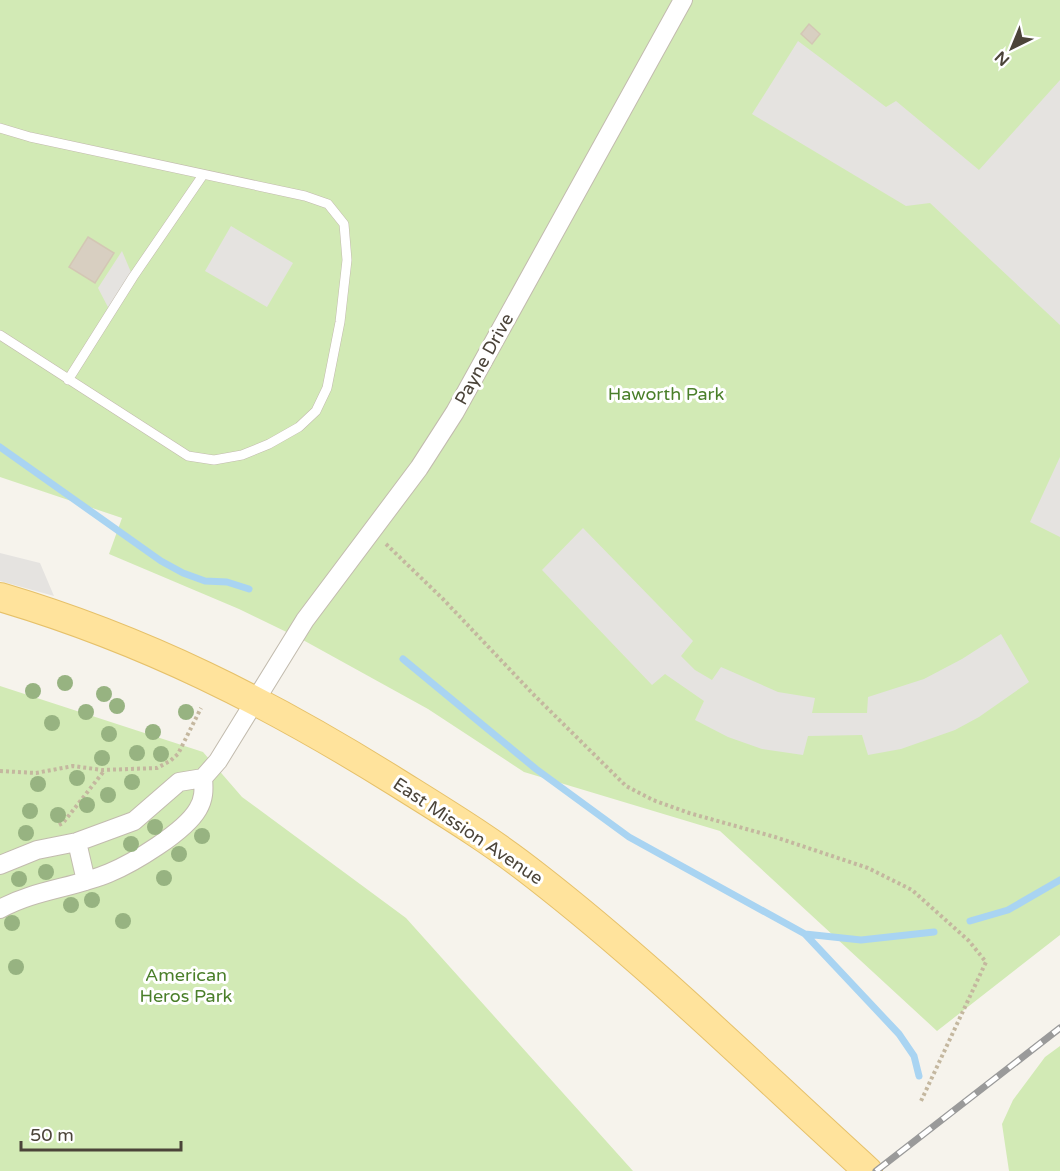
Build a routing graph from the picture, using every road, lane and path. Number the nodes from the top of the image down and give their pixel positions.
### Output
1 (683, 0) edge
2 (0, 128) edge
3 (203, 175) junction
4 (0, 335) edge
5 (68, 380) junction
6 (372, 531) junction
7 (0, 597) edge
8 (255, 699) junction
9 (201, 708) dead end
10 (104, 770) junction
11 (0, 771) edge
12 (203, 778) junction
13 (57, 826) dead end
14 (77, 842) junction
15 (0, 865) edge
16 (86, 881) junction
17 (0, 909) edge
18 (921, 1101) dead end
19 (868, 1171) edge

1 - 6 street, Payne Drive
2 - 3 lane
3 - 5 lane
3 - 5 lane
4 - 5 lane
6 - 8 street, Payne Drive
6 - 18 path
7 - 8 main road, East Mission Avenue
8 - 12 street, Payne Drive
8 - 19 main road, East Mission Avenue
9 - 10 path
10 - 11 path
10 - 13 path
12 - 14 street
12 - 16 street
14 - 15 street
14 - 16 street
16 - 17 street

